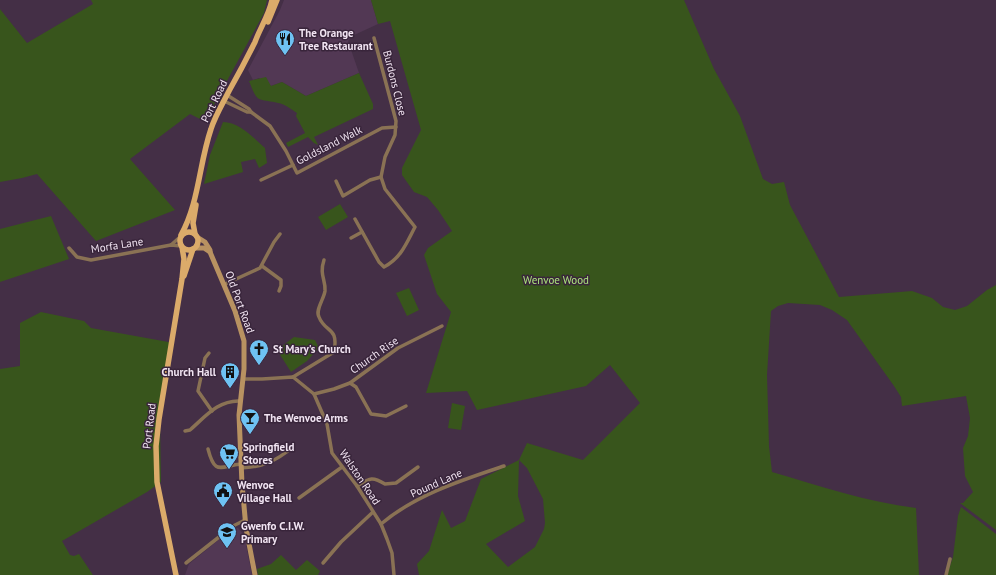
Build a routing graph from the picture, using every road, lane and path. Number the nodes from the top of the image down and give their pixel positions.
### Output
1 (272, 0) edge
2 (277, 0) edge
3 (374, 38) dead end
4 (255, 42) junction
5 (227, 95) junction
6 (224, 101) junction
7 (251, 112) junction
8 (396, 127) junction
9 (293, 165) junction
10 (381, 177) junction
11 (261, 180) dead end
12 (336, 181) dead end
13 (196, 197) junction
14 (355, 219) dead end
15 (362, 232) junction
16 (280, 234) dead end
17 (196, 235) junction
18 (181, 236) junction
19 (351, 238) dead end
20 (171, 245) junction
21 (181, 247) junction
22 (69, 248) dead end
23 (194, 248) junction
24 (210, 252) junction
25 (324, 260) dead end
26 (262, 266) junction
27 (182, 280) junction
28 (225, 284) junction
29 (279, 291) dead end
30 (442, 326) dead end
31 (209, 353) dead end
32 (293, 377) junction
33 (243, 379) junction
34 (350, 383) junction
35 (314, 394) junction
36 (240, 401) junction
37 (406, 406) dead end
38 (212, 411) junction
39 (185, 431) dead end
40 (293, 447) dead end
41 (208, 449) dead end
42 (241, 466) junction
43 (504, 466) dead end
44 (342, 467) junction
45 (418, 467) dead end
46 (357, 486) junction
47 (299, 498) dead end
48 (373, 512) junction
49 (245, 520) junction
50 (381, 524) junction
51 (950, 559) dead end
52 (323, 563) dead end
53 (186, 564) dead end
54 (174, 573) edge
55 (255, 575) edge
56 (394, 575) edge
57 (946, 575) edge

1 - 4 main road, Port Road
2 - 4 main road, Port Road
3 - 8 street, Burdons Close
4 - 5 main road, Port Road
5 - 6 main road, Port Road
5 - 7 street, Goldsland Walk
6 - 7 street, Goldsland Walk
6 - 13 main road, Port Road
7 - 9 street, Goldsland Walk
8 - 9 street, Goldsland Walk
8 - 10 street, Burdons Close
9 - 11 street
10 - 12 street
10 - 15 street
13 - 17 main road, Port Road
13 - 18 main road, Port Road
14 - 15 street
15 - 19 street
16 - 26 street
17 - 18 main road
17 - 23 main road, Port Road
17 - 24 street, Old Port Road
18 - 20 street
18 - 21 main road, Port Road
20 - 21 street, Morfa Lane
20 - 22 street, Morfa Lane
21 - 23 main road
21 - 27 main road, Port Road
23 - 24 street
23 - 27 main road, Port Road
24 - 28 street, Old Port Road
25 - 32 street
26 - 28 street
26 - 29 street
27 - 54 main road, Port Road
28 - 33 street, Old Port Road
30 - 34 street, Church Rise
31 - 38 street
32 - 33 street
32 - 35 street, Walston Road
33 - 36 street, Old Port Road
34 - 35 street, Church Rise
34 - 37 street
35 - 44 street, Walston Road
36 - 38 street
36 - 42 street, Old Port Road
38 - 39 street
40 - 42 street
41 - 42 street
42 - 49 street, Old Port Road
43 - 50 street, Pound Lane
44 - 46 street, Walston Road
44 - 47 street
45 - 46 street
46 - 48 street, Walston Road
48 - 50 street, Walston Road
48 - 52 street
49 - 53 street
49 - 55 street, Old Port Road
50 - 56 street, Walston Road
51 - 57 street

